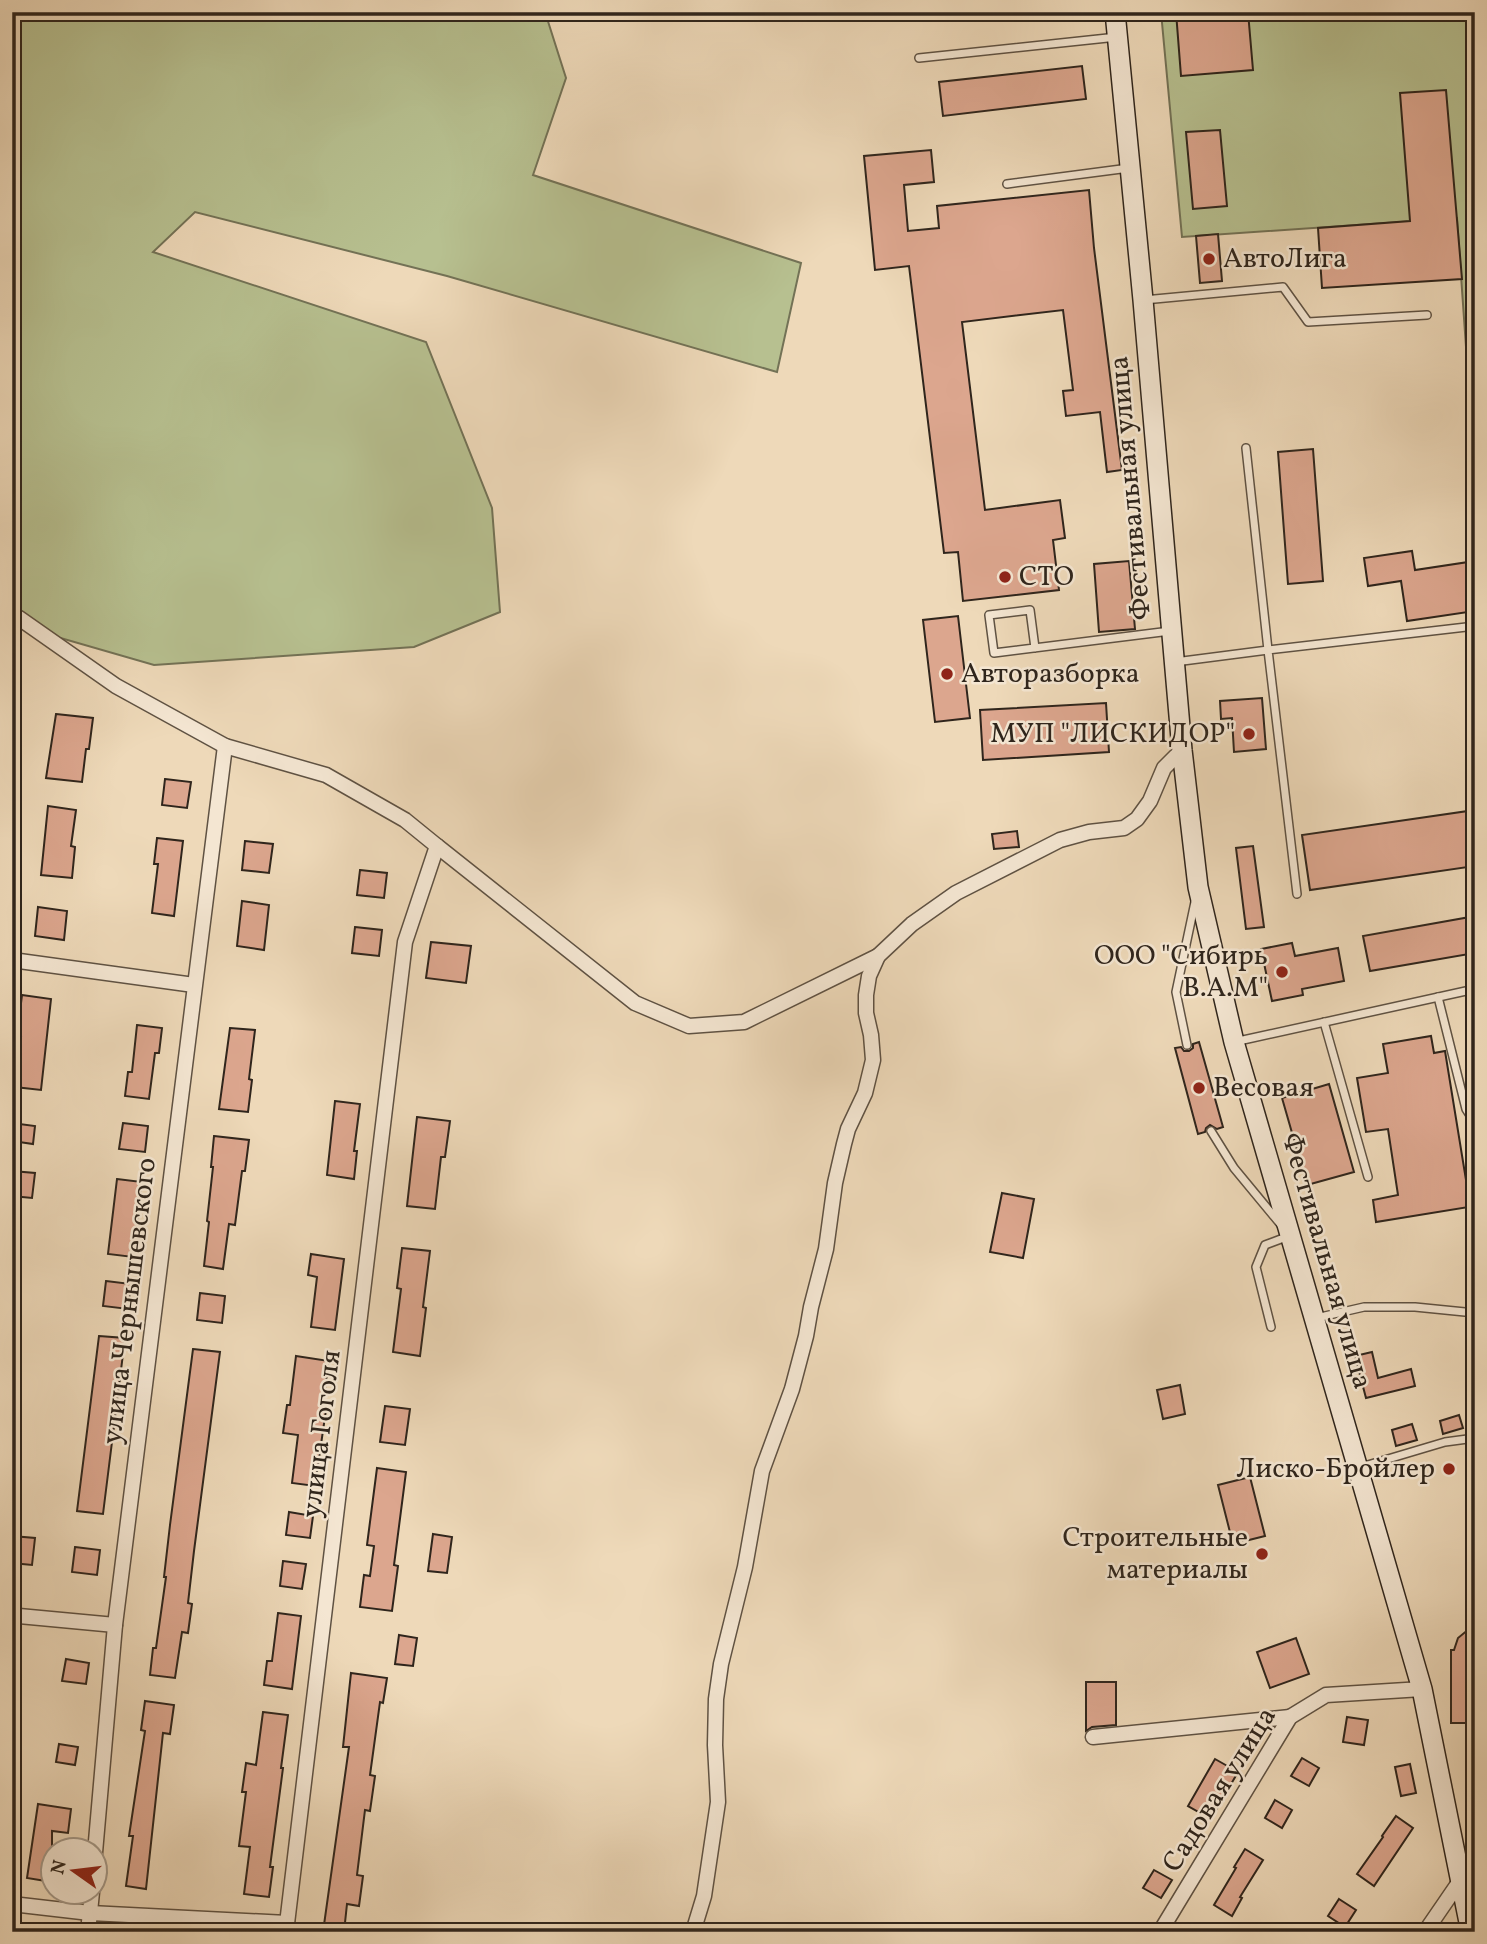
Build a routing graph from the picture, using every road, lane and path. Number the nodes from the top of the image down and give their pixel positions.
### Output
1 (1115, 12) edge
2 (1118, 37) junction
3 (919, 58) dead end
4 (1130, 168) junction
5 (1007, 184) dead end
6 (1143, 300) junction
7 (1427, 315) dead end
8 (1246, 448) dead end
9 (12, 617) edge
10 (1475, 626) edge
11 (1171, 631) junction
12 (1035, 648) junction
13 (1268, 650) junction
14 (1174, 662) junction
15 (225, 746) junction
16 (1182, 750) junction
17 (437, 846) junction
18 (1198, 887) junction
19 (1297, 894) dead end
20 (878, 956) junction
21 (12, 960) edge
22 (194, 985) junction
23 (1475, 989) edge
24 (1438, 997) junction
25 (1324, 1022) junction
26 (1234, 1042) junction
27 (1187, 1045) dead end
28 (1475, 1123) edge
29 (1211, 1131) dead end
30 (1368, 1177) dead end
31 (1289, 1236) junction
32 (1475, 1313) edge
33 (1313, 1319) junction
34 (1271, 1327) dead end
35 (1475, 1438) edge
36 (1357, 1468) junction
37 (14, 1615) edge
38 (115, 1625) junction
39 (1422, 1689) junction
40 (1290, 1717) junction
41 (1093, 1737) dead end
42 (96, 1836) edge
43 (1460, 1881) junction
44 (12, 1904) edge
45 (91, 1906) edge
46 (90, 1913) junction
47 (287, 1928) edge
48 (88, 1932) edge
49 (693, 1932) edge
50 (1160, 1932) edge
51 (1425, 1932) edge
52 (1471, 1932) edge

1 - 2 main road, Фестивальная улица
2 - 3 lane
2 - 4 main road, Фестивальная улица
4 - 5 lane
4 - 6 main road, Фестивальная улица
6 - 7 lane
6 - 11 main road, Фестивальная улица
8 - 13 lane
9 - 15 street
10 - 13 lane
11 - 12 lane
11 - 14 main road, Фестивальная улица
12 - 12 lane
13 - 14 lane
13 - 19 lane
14 - 16 main road, Фестивальная улица
15 - 17 street
15 - 22 street, улица Чернышевского
16 - 18 main road, Фестивальная улица
16 - 20 street
17 - 20 street
17 - 47 street, улица Гоголя
18 - 26 main road, Фестивальная улица
18 - 27 lane
20 - 49 street
21 - 22 street
22 - 38 street, улица Чернышевского
23 - 24 lane
24 - 25 lane
24 - 28 lane
25 - 26 lane
25 - 30 lane
26 - 31 main road, Фестивальная улица
29 - 31 lane
31 - 33 main road, Фестивальная улица
31 - 34 lane
32 - 33 lane
33 - 36 main road, Фестивальная улица
35 - 36 lane
36 - 39 main road, Фестивальная улица
37 - 38 street
38 - 42 street, улица Чернышевского
39 - 40 street, Садовая улица
39 - 43 main road, Фестивальная улица
40 - 41 street
40 - 50 street, Садовая улица
43 - 51 street
43 - 52 main road, Фестивальная улица
44 - 46 street
45 - 46 street
46 - 47 street
46 - 48 street

